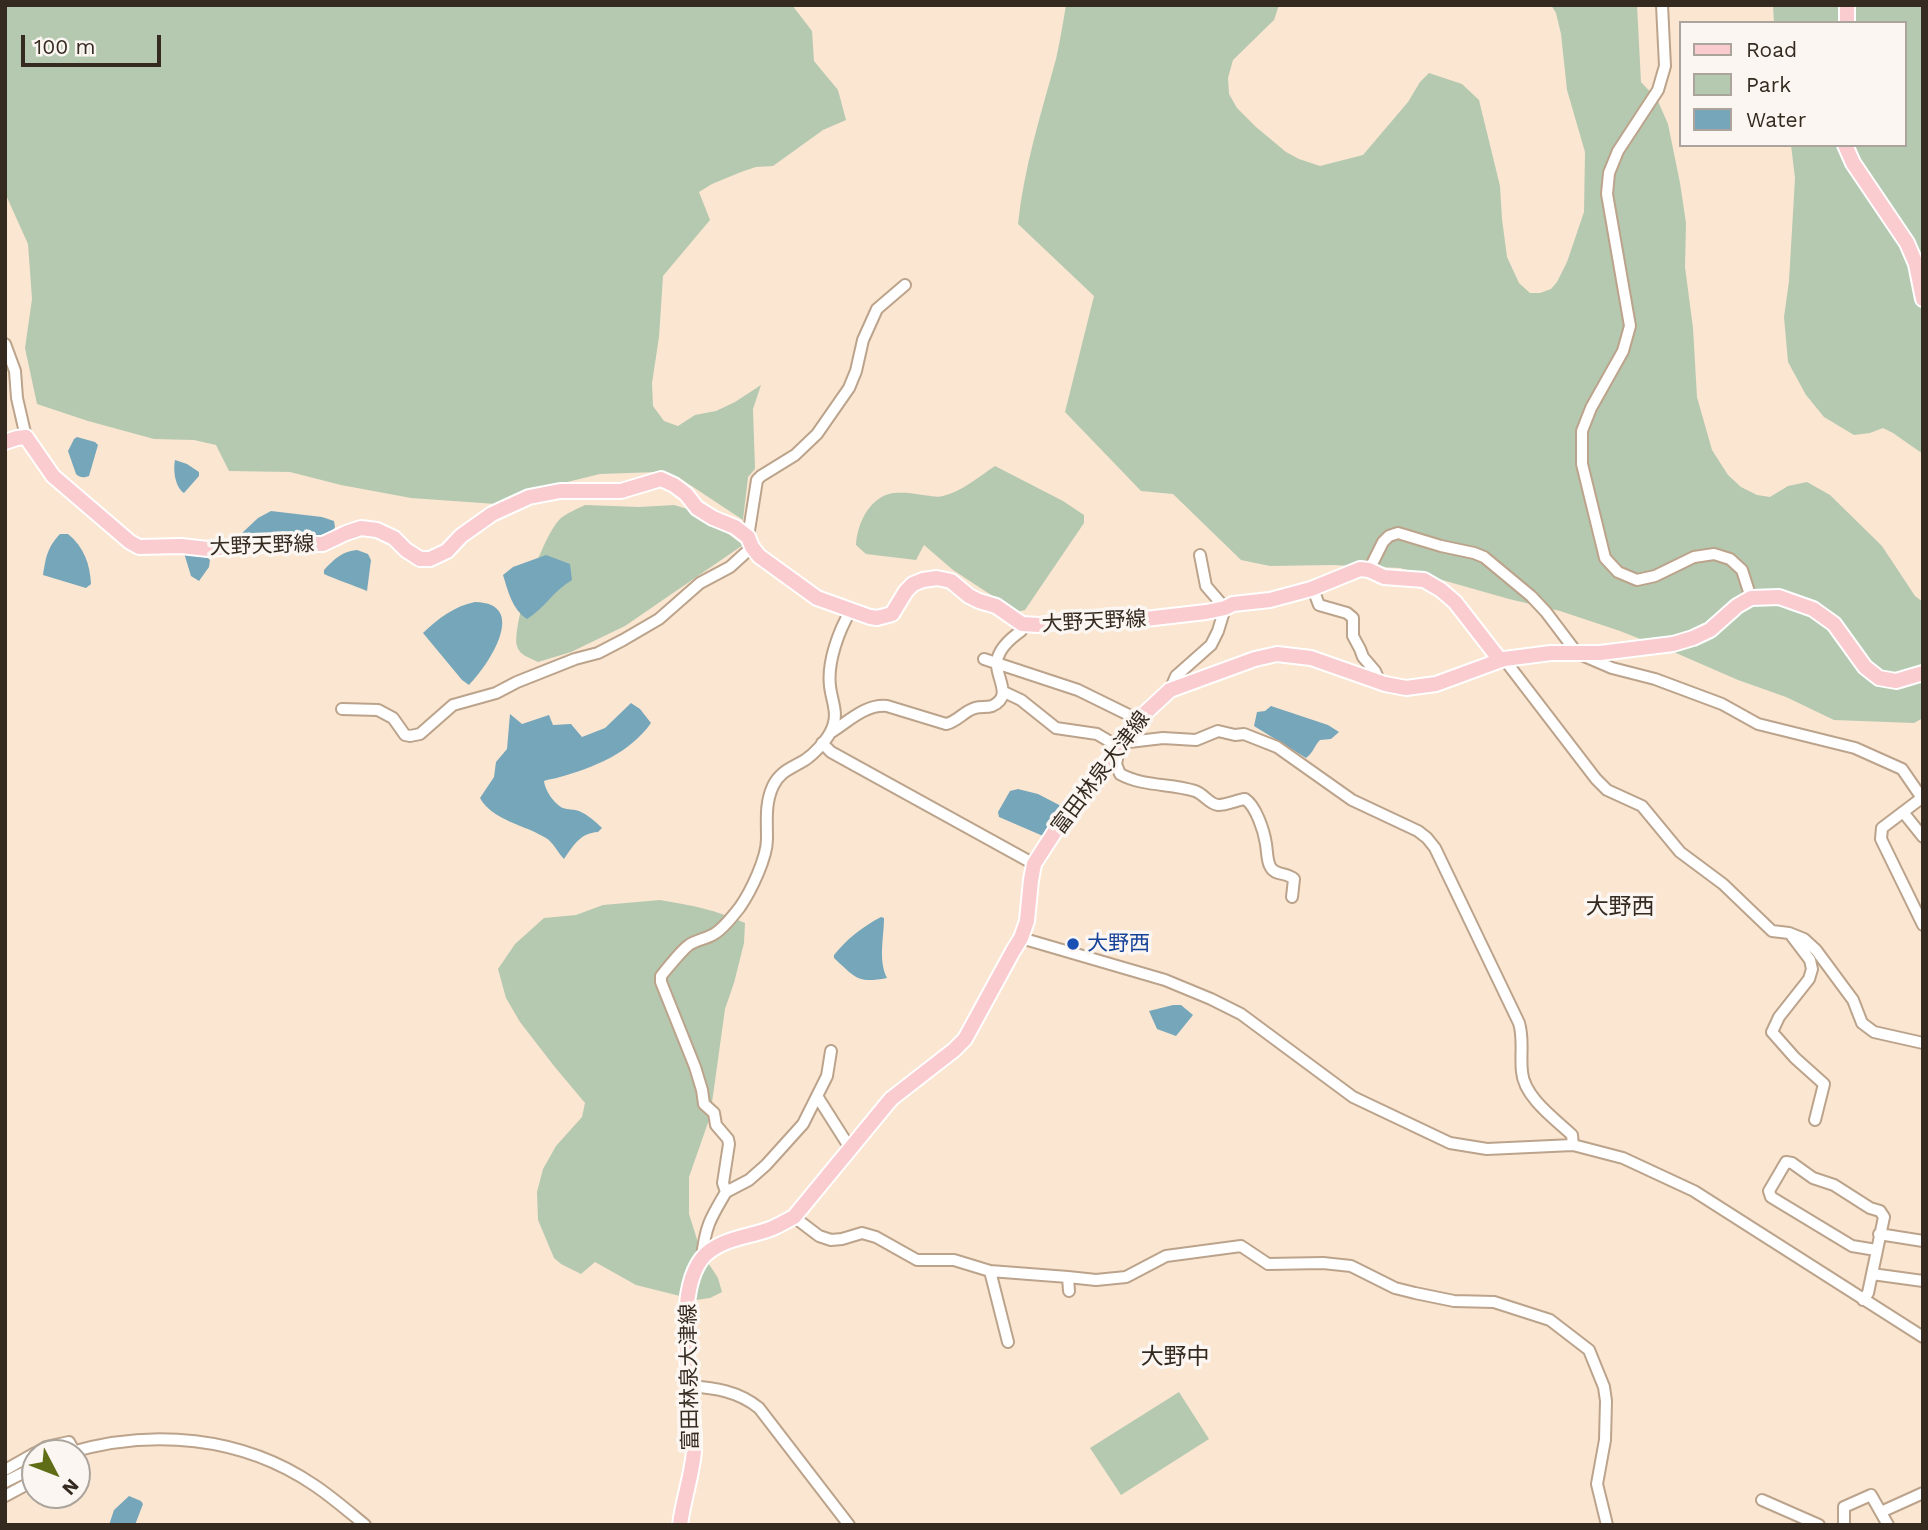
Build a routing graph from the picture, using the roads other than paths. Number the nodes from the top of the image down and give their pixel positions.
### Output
1 (1662, 5) edge
2 (1846, 147) edge
3 (1919, 264) edge
4 (905, 285) dead end
5 (1923, 299) edge
6 (5, 344) edge
7 (26, 436) junction
8 (5, 442) edge
9 (750, 542) junction
10 (1200, 555) dead end
11 (1370, 570) junction
12 (1313, 589) junction
13 (1751, 598) junction
14 (832, 604) junction
15 (1224, 608) junction
16 (852, 610) junction
17 (842, 626) junction
18 (1021, 631) dead end
19 (1577, 653) junction
20 (984, 659) dead end
21 (1502, 659) junction
22 (997, 663) junction
23 (1923, 673) edge
24 (1381, 683) junction
25 (1170, 690) junction
26 (1004, 692) junction
27 (342, 709) dead end
28 (1139, 720) junction
29 (830, 733) junction
30 (822, 743) junction
31 (1119, 747) junction
32 (1922, 797) edge
33 (1903, 812) junction
34 (1923, 837) edge
35 (1034, 864) junction
36 (1292, 897) dead end
37 (1921, 921) edge
38 (1789, 933) junction
39 (1021, 938) junction
40 (1923, 1043) edge
41 (831, 1051) dead end
42 (817, 1096) junction
43 (1815, 1120) dead end
44 (1573, 1145) junction
45 (850, 1149) junction
46 (726, 1192) junction
47 (794, 1216) junction
48 (1879, 1234) junction
49 (1923, 1241) edge
50 (1876, 1250) junction
51 (702, 1258) junction
52 (990, 1271) junction
53 (1872, 1274) junction
54 (1068, 1277) junction
55 (1923, 1282) edge
56 (1069, 1291) dead end
57 (1863, 1300) junction
58 (1923, 1337) edge
59 (1008, 1342) dead end
60 (689, 1386) junction
61 (91, 1448) edge
62 (21, 1461) edge
63 (5, 1470) edge
64 (21, 1474) edge
65 (5, 1482) edge
66 (21, 1487) edge
67 (1923, 1493) edge
68 (5, 1496) edge
69 (1762, 1500) dead end
70 (1881, 1512) junction
71 (1804, 1522) edge
72 (365, 1525) edge
73 (680, 1525) edge
74 (849, 1525) edge
75 (1607, 1525) edge
76 (1819, 1525) edge
77 (1844, 1525) edge
78 (1888, 1525) edge

1 - 13 street
2 - 3 main road
3 - 5 main road
4 - 9 street
6 - 7 street
7 - 8 main road
7 - 9 main road, 大野天野線
9 - 14 main road, 大野天野線
9 - 27 street
10 - 15 street
11 - 12 main road, 大野天野線
11 - 19 street
11 - 21 main road, 大野天野線
12 - 15 main road, 大野天野線
12 - 24 street
13 - 19 main road, 富田林泉大津線
13 - 23 main road
14 - 16 main road, 大野天野線
14 - 17 street
15 - 16 main road, 大野天野線
15 - 25 street
16 - 17 street
17 - 29 street
18 - 22 street
19 - 21 main road, 富田林泉大津線
19 - 32 street
20 - 22 street
21 - 24 main road, 富田林泉大津線
21 - 38 street
22 - 26 street
22 - 28 street
24 - 25 main road, 富田林泉大津線
25 - 28 main road, 富田林泉大津線
26 - 29 street
26 - 31 street
28 - 31 main road, 富田林泉大津線
29 - 30 street
30 - 35 street
30 - 46 street
31 - 35 main road, 富田林泉大津線
31 - 36 street
31 - 44 street
32 - 33 street
33 - 34 street
33 - 37 street
35 - 39 main road, 富田林泉大津線
38 - 40 street
38 - 43 street
39 - 44 street
39 - 45 main road, 富田林泉大津線
41 - 42 street
42 - 45 street
42 - 46 street
44 - 57 street
45 - 47 main road, 富田林泉大津線
46 - 51 street
47 - 51 main road, 富田林泉大津線
47 - 52 street
48 - 49 street
48 - 50 street
48 - 50 street
50 - 53 street
51 - 60 main road, 富田林泉大津線
52 - 54 street
52 - 59 street
53 - 55 street
53 - 57 street
54 - 56 street
54 - 75 street
57 - 58 street
60 - 73 main road, 富田林泉大津線
60 - 74 street
61 - 72 street
62 - 63 street
64 - 65 street
66 - 68 street
67 - 70 street
69 - 71 street
70 - 77 street
70 - 78 street
71 - 76 street

